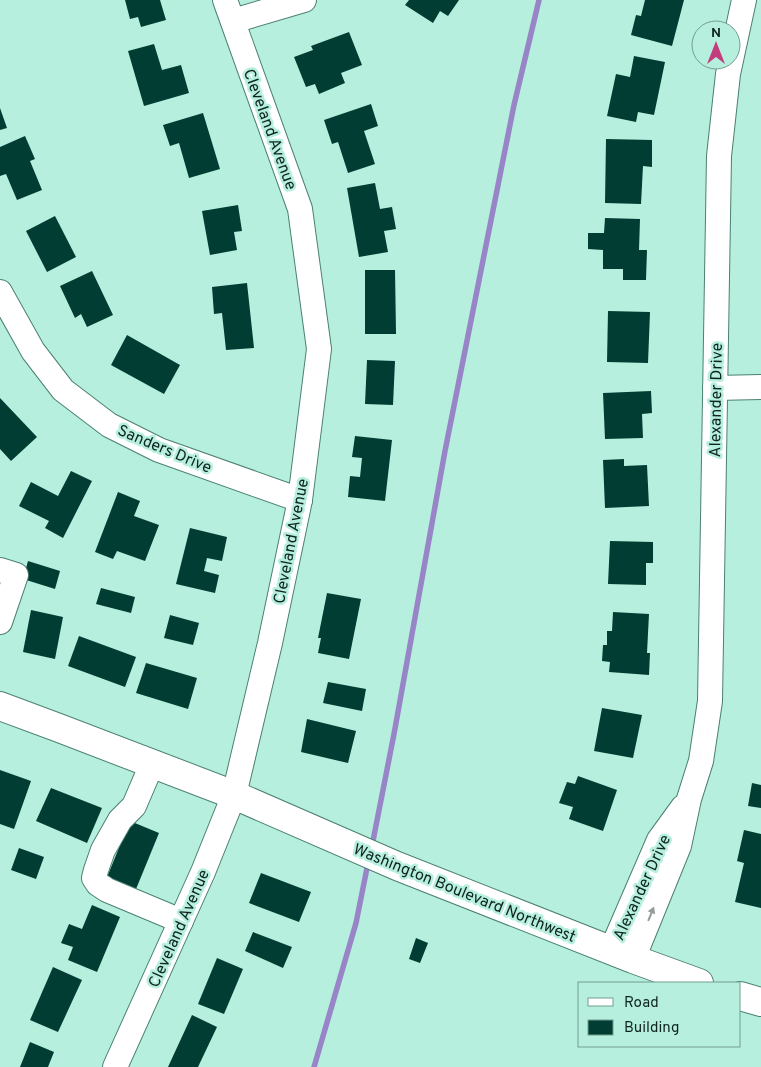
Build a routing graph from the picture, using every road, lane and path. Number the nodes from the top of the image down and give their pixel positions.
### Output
1 (304, 0) edge
2 (744, 0) edge
3 (229, 11) edge
4 (0, 292) edge
5 (761, 387) edge
6 (715, 388) junction
7 (300, 500) junction
8 (0, 570) edge
9 (0, 622) edge
10 (0, 706) edge
11 (152, 764) junction
12 (234, 795) junction
13 (181, 921) junction
14 (622, 955) junction
15 (696, 982) edge
16 (741, 996) edge
17 (761, 1002) edge
18 (115, 1067) edge

1 - 3 street
2 - 6 street, Alexander Drive
3 - 7 street, Cleveland Avenue
4 - 7 street, Sanders Drive
5 - 6 street
6 - 14 street, Alexander Drive
7 - 12 street, Cleveland Avenue
8 - 9 street
10 - 11 main road, Washington Boulevard Northwest
11 - 12 main road, Washington Boulevard Northwest
11 - 13 street
12 - 13 street, Cleveland Avenue
12 - 14 main road, Washington Boulevard Northwest
13 - 18 street, Cleveland Avenue
14 - 15 main road, Washington Boulevard Northwest
16 - 17 main road

